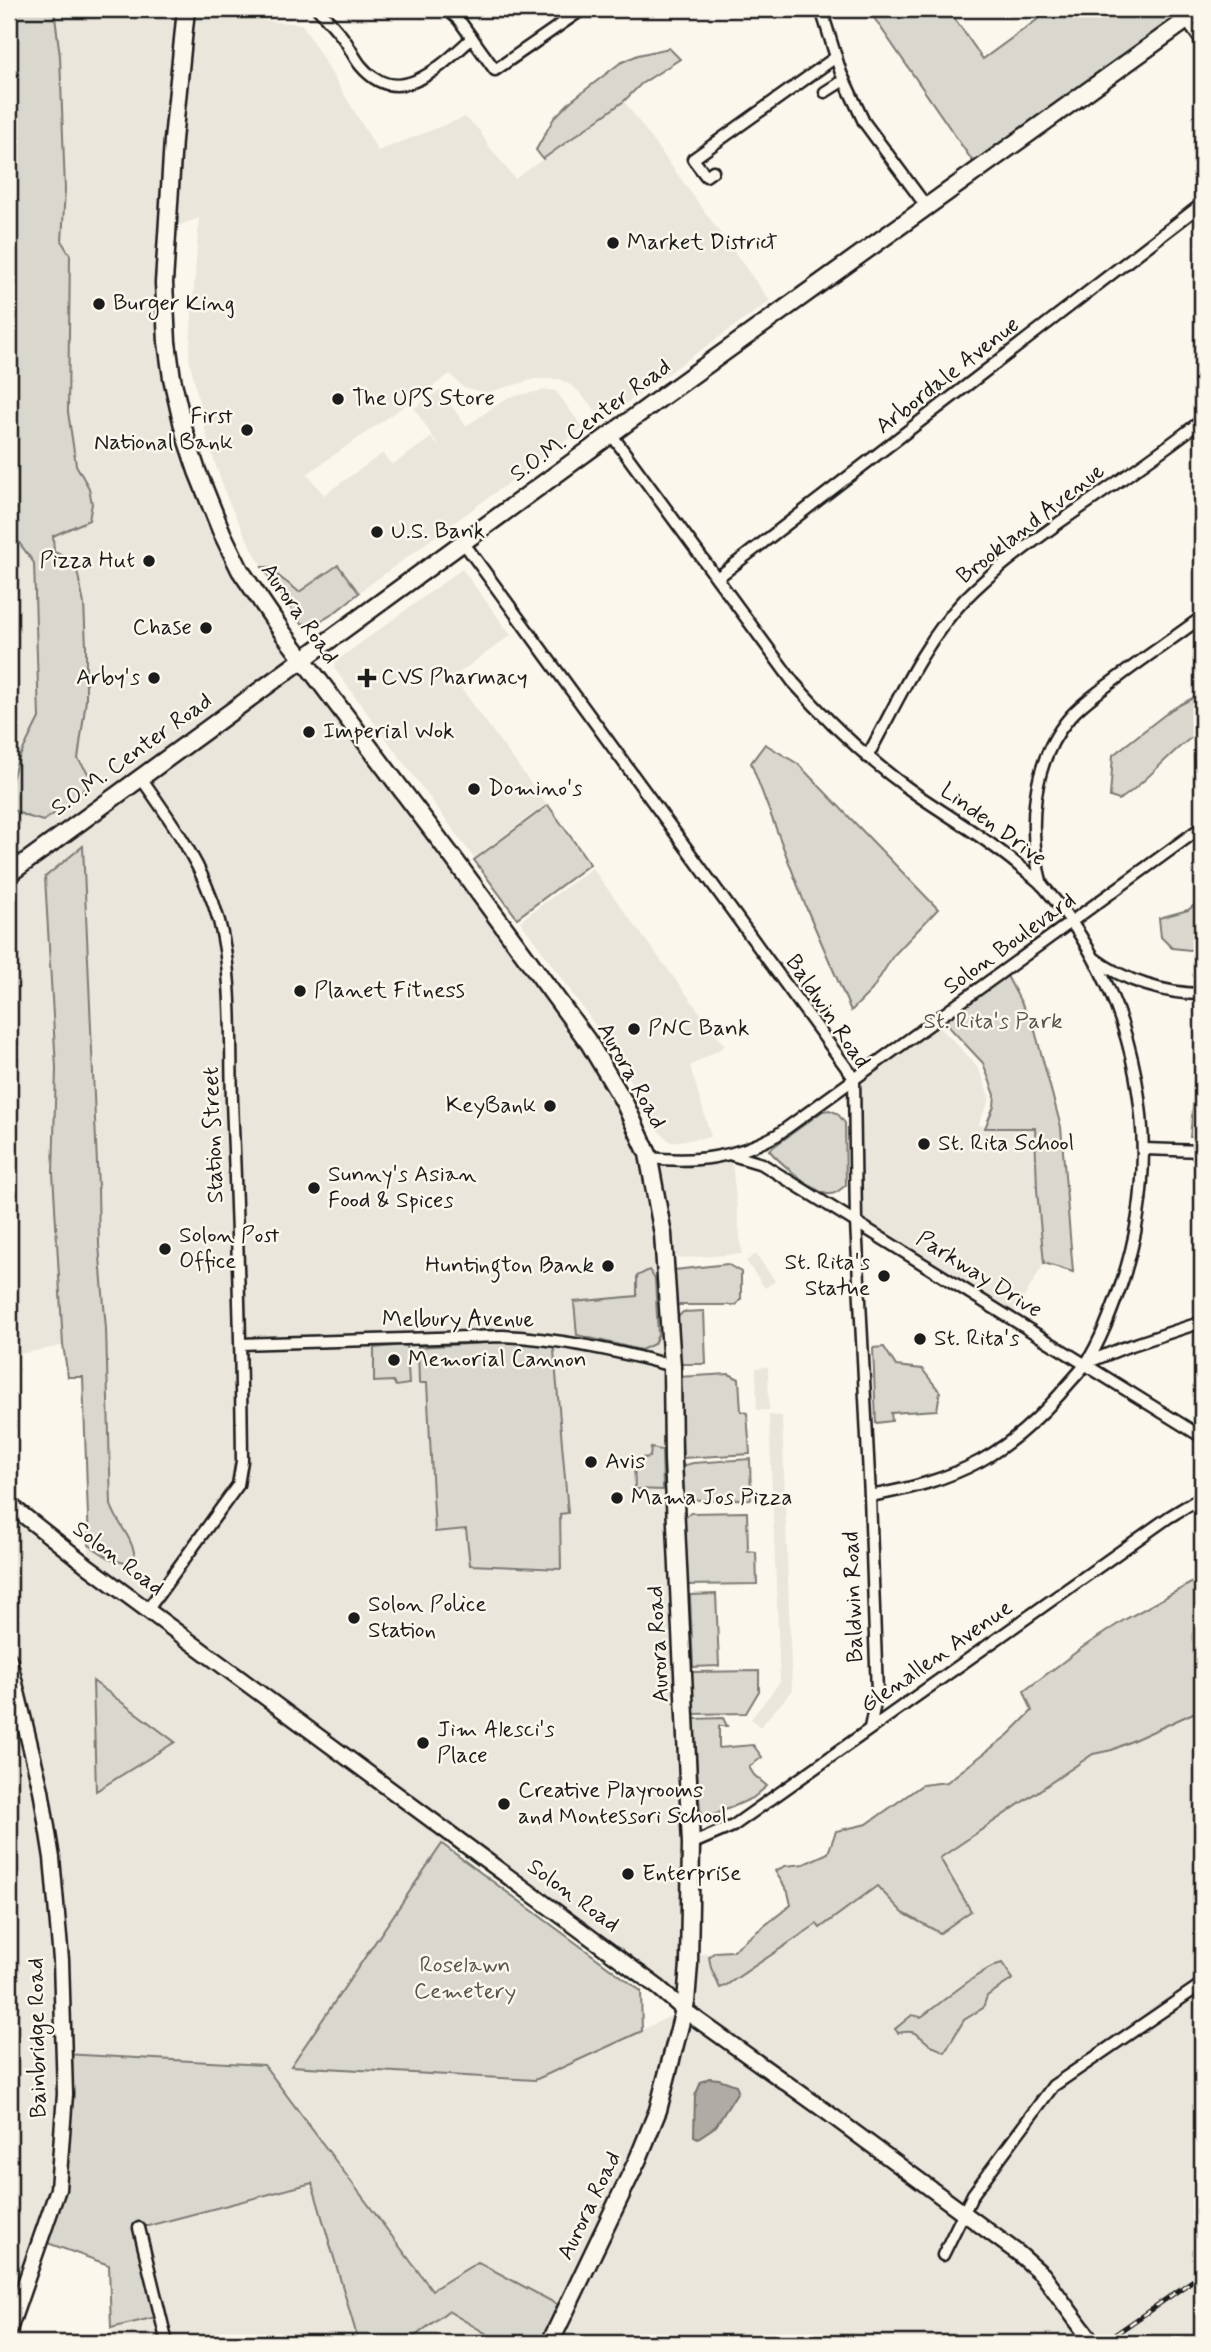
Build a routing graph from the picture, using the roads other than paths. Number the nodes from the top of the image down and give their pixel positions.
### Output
1 (186, 9) edge
2 (318, 9) edge
3 (447, 9) edge
4 (583, 9) edge
5 (821, 9) edge
6 (1202, 9) edge
7 (1182, 15) edge
8 (472, 38) junction
9 (1202, 42) edge
10 (836, 57) junction
11 (844, 79) junction
12 (825, 92) dead end
13 (712, 171) dead end
14 (1202, 204) edge
15 (926, 206) junction
16 (1202, 420) edge
17 (611, 434) junction
18 (463, 542) junction
19 (717, 578) junction
20 (1202, 617) edge
21 (302, 659) junction
22 (867, 757) junction
23 (141, 778) junction
24 (1202, 827) edge
25 (9, 874) edge
26 (1042, 885) junction
27 (1070, 923) junction
28 (1091, 956) junction
29 (1202, 994) edge
30 (854, 1078) junction
31 (1144, 1149) junction
32 (1202, 1151) edge
33 (731, 1154) junction
34 (649, 1158) junction
35 (856, 1222) junction
36 (1202, 1322) edge
37 (241, 1344) junction
38 (1086, 1363) junction
39 (673, 1366) junction
40 (1202, 1437) edge
41 (870, 1496) junction
42 (1202, 1497) edge
43 (9, 1504) edge
44 (9, 1519) edge
45 (33, 1523) junction
46 (148, 1609) junction
47 (9, 1659) edge
48 (870, 1728) junction
49 (691, 1844) junction
50 (1202, 1983) edge
51 (684, 2010) junction
52 (963, 2212) junction
53 (139, 2228) dead end
54 (943, 2255) dead end
55 (10, 2322) edge
56 (167, 2343) edge
57 (550, 2343) edge
58 (1093, 2343) edge

1 - 21 main road, Aurora Road
2 - 8 street
3 - 8 street
4 - 8 street
5 - 10 street
6 - 7 main road, S.O.M. Center Road
7 - 9 street
7 - 15 main road, S.O.M. Center Road
10 - 11 street
10 - 13 street
11 - 12 street
11 - 15 street
14 - 19 street, Arbordale Avenue
15 - 17 main road, S.O.M. Center Road
16 - 22 street, Brookland Avenue
17 - 18 main road, S.O.M. Center Road
17 - 19 street, Linden Drive
18 - 21 main road, S.O.M. Center Road
18 - 30 street, Baldwin Road
19 - 22 street, Linden Drive
20 - 26 street
21 - 23 main road, S.O.M. Center Road
21 - 34 main road, Aurora Road
22 - 26 street, Linden Drive
23 - 25 main road, S.O.M. Center Road
23 - 37 street, Station Street
24 - 27 street, Solon Boulevard
26 - 27 street, Linden Drive
27 - 28 street, Linden Drive
27 - 30 street, Solon Boulevard
28 - 29 street
28 - 31 street, Linden Drive
30 - 33 street, Solon Boulevard
30 - 35 street, Baldwin Road
31 - 32 street
31 - 38 street, Linden Drive
33 - 34 street, Solon Boulevard
33 - 35 street, Parkway Drive
34 - 39 main road, Aurora Road
35 - 38 street, Parkway Drive
35 - 41 street, Baldwin Road
36 - 38 street
37 - 39 street, Melbury Avenue
37 - 46 street, Station Street
38 - 40 street, Parkway Drive
38 - 41 street, Linden Drive
39 - 49 main road, Aurora Road
41 - 48 street, Baldwin Road
42 - 48 street, Glenallen Avenue
43 - 45 street, Solon Road
44 - 45 street
45 - 46 street, Solon Road
46 - 51 street, Solon Road
47 - 55 street, Bainbridge Road
48 - 49 street, Glenallen Avenue
49 - 51 main road, Aurora Road
50 - 52 street
51 - 52 street, Solon Road
51 - 57 main road, Aurora Road
52 - 54 street
52 - 58 street, Solon Road
53 - 56 street

